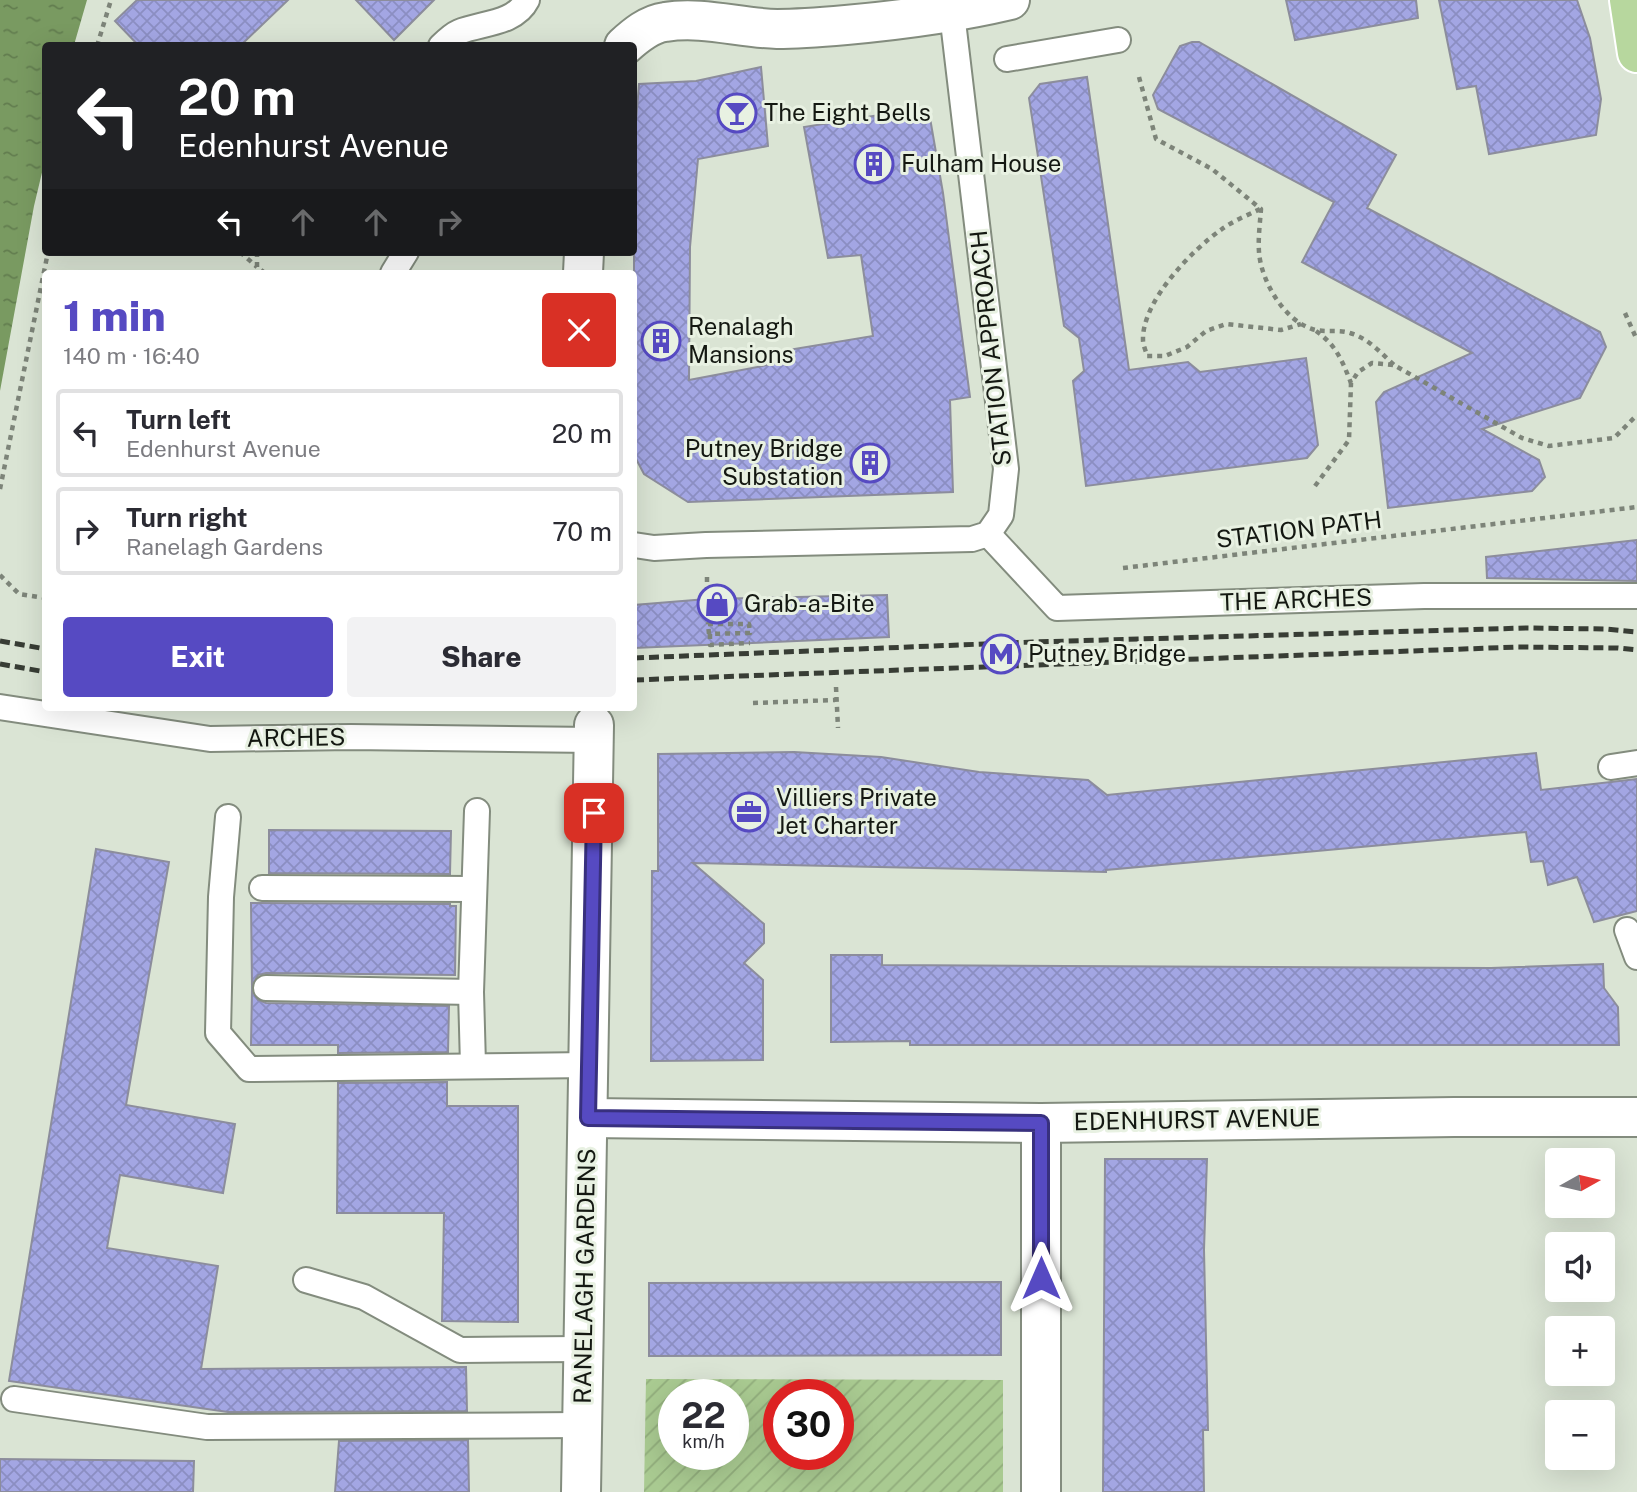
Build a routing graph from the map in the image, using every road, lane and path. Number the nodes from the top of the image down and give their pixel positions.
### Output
1 (111, 0) edge
2 (527, 0) edge
3 (1010, 0) edge
4 (1629, 0) edge
5 (953, 7) edge
6 (632, 39) edge
7 (1118, 40) dead end
8 (98, 42) edge
9 (446, 42) edge
10 (1637, 53) edge
11 (1007, 59) dead end
12 (1139, 77) dead end
13 (1261, 209) junction
14 (245, 256) edge
15 (257, 256) edge
16 (257, 267) junction
17 (261, 270) edge
18 (42, 282) edge
19 (1625, 313) dead end
20 (1301, 324) junction
21 (1315, 330) junction
22 (1637, 340) edge
23 (1394, 366) junction
24 (1351, 383) junction
25 (1637, 415) edge
26 (1315, 485) dead end
27 (0, 489) edge
28 (1637, 507) edge
29 (988, 534) junction
30 (637, 545) edge
31 (1123, 568) dead end
32 (0, 575) edge
33 (1637, 596) edge
34 (42, 597) edge
35 (709, 634) dead end
36 (750, 643) dead end
37 (836, 687) dead end
38 (835, 700) junction
39 (753, 703) dead end
40 (0, 707) edge
41 (838, 728) dead end
42 (594, 732) joint
43 (1637, 763) edge
44 (1611, 767) dead end
45 (477, 811) dead end
46 (228, 817) dead end
47 (262, 888) dead end
48 (473, 889) junction
49 (1627, 930) dead end
50 (1637, 957) edge
51 (266, 988) dead end
52 (471, 992) junction
53 (473, 1065) junction
54 (589, 1065) junction
55 (1637, 1117) edge
56 (588, 1118) junction
57 (1041, 1123) junction
58 (306, 1280) dead end
59 (583, 1349) junction
60 (13, 1399) dead end
61 (582, 1425) junction
62 (581, 1492) edge
63 (1041, 1492) edge

1 - 8 path
2 - 9 lane
3 - 5 street
4 - 10 main road
5 - 6 street
5 - 29 lane, STATION APPROACH
7 - 11 lane
12 - 13 path
13 - 20 path
13 - 20 path
14 - 16 path
15 - 16 path
16 - 17 path
18 - 27 path
19 - 22 path
20 - 21 path
21 - 23 path
21 - 24 path
23 - 24 path
23 - 25 path
24 - 26 path
28 - 31 path, STATION PATH
29 - 30 lane
29 - 33 lane, THE ARCHES
32 - 34 path
35 - 36 path
37 - 38 path
38 - 39 path
38 - 41 path
40 - 42 lane, ARCHES
42 - 54 street, RANELAGH GARDENS
43 - 44 lane
45 - 48 lane
46 - 53 lane
47 - 48 lane
48 - 52 lane
49 - 50 lane
51 - 52 lane
52 - 53 lane
53 - 54 lane
54 - 56 street, RANELAGH GARDENS
55 - 57 street, EDENHURST AVENUE
56 - 57 street, EDENHURST AVENUE
56 - 59 street, RANELAGH GARDENS
57 - 63 street
58 - 59 lane
59 - 61 street, RANELAGH GARDENS
60 - 61 lane
61 - 62 street, RANELAGH GARDENS

